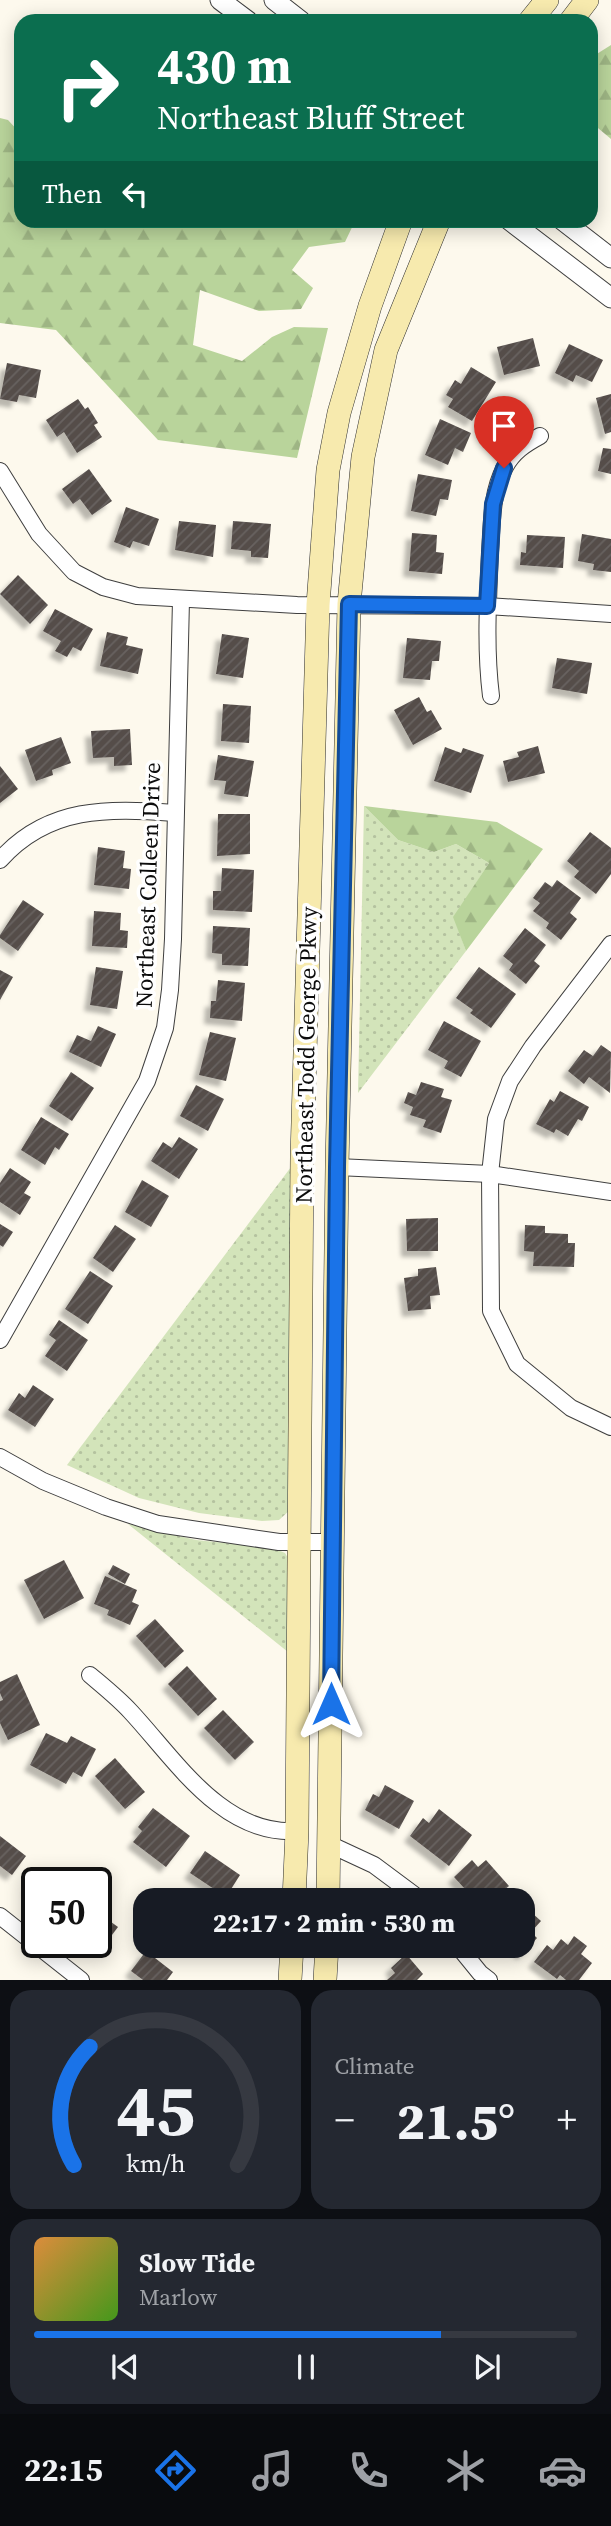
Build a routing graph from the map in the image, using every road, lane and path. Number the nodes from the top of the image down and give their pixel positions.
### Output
1 (220, 0) edge
2 (274, 0) edge
3 (547, 0) edge
4 (587, 0) edge
5 (239, 14) edge
6 (292, 14) edge
7 (536, 14) edge
8 (576, 14) edge
9 (398, 228) edge
10 (436, 228) edge
11 (519, 228) edge
12 (572, 228) edge
13 (611, 258) edge
14 (611, 299) edge
15 (540, 436) dead end
16 (0, 471) edge
17 (181, 600) junction
18 (349, 604) junction
19 (318, 605) junction
20 (487, 606) junction
21 (611, 614) edge
22 (491, 696) dead end
23 (175, 813) junction
24 (0, 860) edge
25 (611, 944) edge
26 (337, 1167) junction
27 (490, 1174) junction
28 (611, 1192) edge
29 (0, 1339) edge
30 (611, 1427) edge
31 (0, 1457) edge
32 (331, 1542) junction
33 (299, 1543) junction
34 (90, 1675) dead end
35 (297, 1831) junction
36 (331, 1845) junction
37 (295, 1888) edge
38 (329, 1888) edge
39 (405, 1888) edge
40 (0, 1916) edge
41 (291, 1958) edge
42 (326, 1958) edge
43 (468, 1958) edge
44 (81, 1980) edge
45 (290, 1980) edge
46 (325, 1980) edge
47 (489, 1980) edge

1 - 5 street
2 - 6 street
3 - 7 main road
4 - 8 main road
9 - 19 main road, Northeast Todd George Pkwy
10 - 18 main road
11 - 14 street
12 - 13 street
15 - 20 street
16 - 17 street
17 - 19 street
17 - 23 street, Northeast Colleen Drive
18 - 19 street
18 - 20 street
18 - 26 main road
19 - 33 main road, Northeast Todd George Pkwy
20 - 21 street
20 - 22 street
23 - 24 street
23 - 29 street, Northeast Colleen Drive
25 - 27 street
26 - 27 street
26 - 32 main road
27 - 28 street
27 - 30 street
31 - 33 street
32 - 33 street
32 - 36 main road
33 - 35 main road, Northeast Todd George Pkwy
34 - 35 street
35 - 37 main road, Northeast Todd George Pkwy
36 - 38 main road
36 - 39 street
40 - 44 street
41 - 45 main road
42 - 46 main road
43 - 47 street

